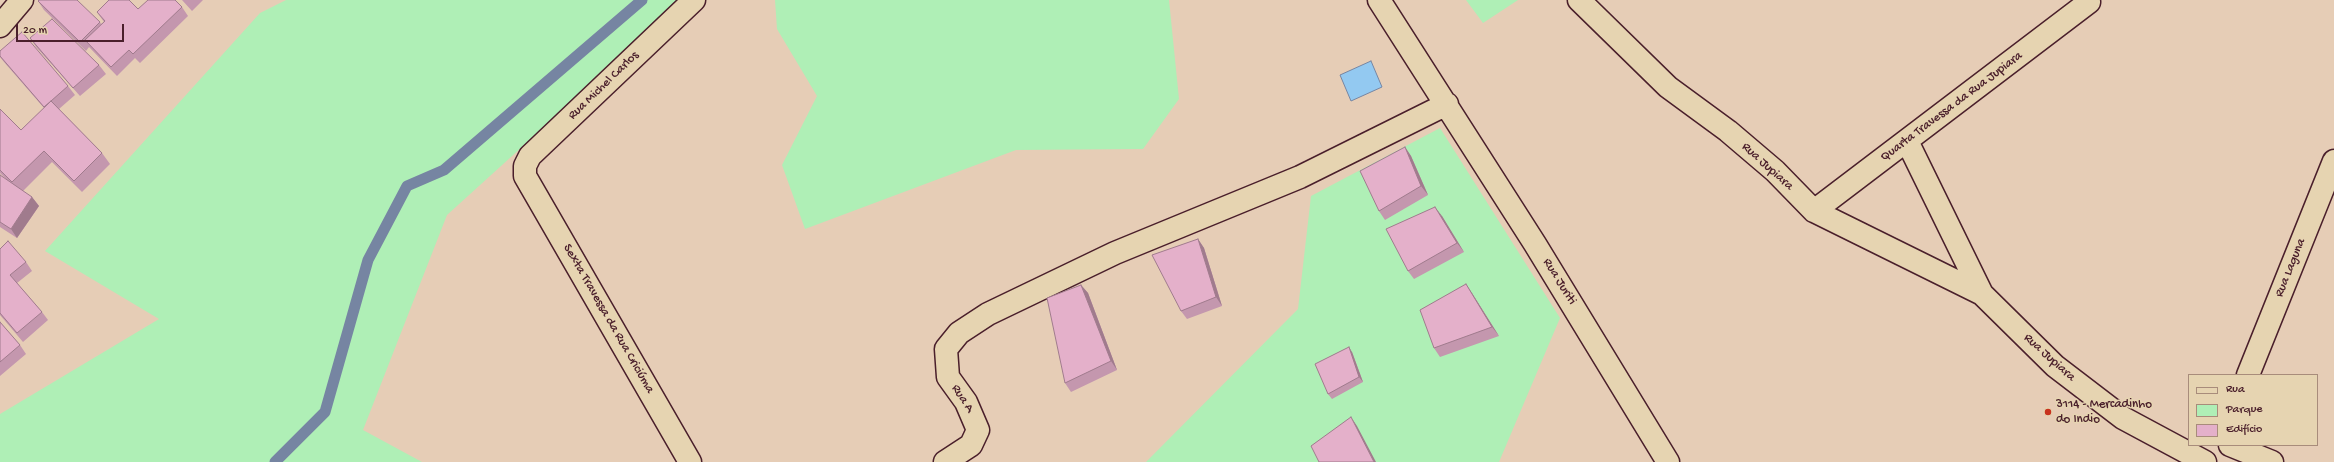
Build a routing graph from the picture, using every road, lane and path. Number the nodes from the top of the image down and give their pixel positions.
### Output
1 (22, 0) edge
2 (694, 0) edge
3 (1379, 0) edge
4 (1579, 0) edge
5 (2089, 2) dead end
6 (0, 26) edge
7 (1447, 104) junction
8 (1907, 141) junction
9 (2334, 161) edge
10 (525, 176) joint
11 (1814, 211) junction
12 (1982, 294) junction
13 (2248, 374) edge
14 (2219, 446) edge
15 (2232, 446) edge
16 (690, 462) edge
17 (945, 462) edge
18 (1668, 462) edge
19 (2205, 462) edge
20 (2212, 462) edge
21 (2272, 462) edge

1 - 6 street
2 - 10 street, Rua Michel Carlos
3 - 7 street, Rua Juriti
4 - 11 street, Rua Jupiara
5 - 8 street, Quarta Travessa da Rua Jupiara
7 - 17 street, Rua A
7 - 18 street, Rua Juriti
8 - 11 street, Quarta Travessa da Rua Jupiara
8 - 12 street, Rua Jupiara
9 - 13 street, Rua Laguna
10 - 16 street, Sexta Travessa da Rua Criciúma
11 - 12 street, Rua Jupiara
12 - 19 street, Rua Jupiara
14 - 20 street
15 - 21 street

